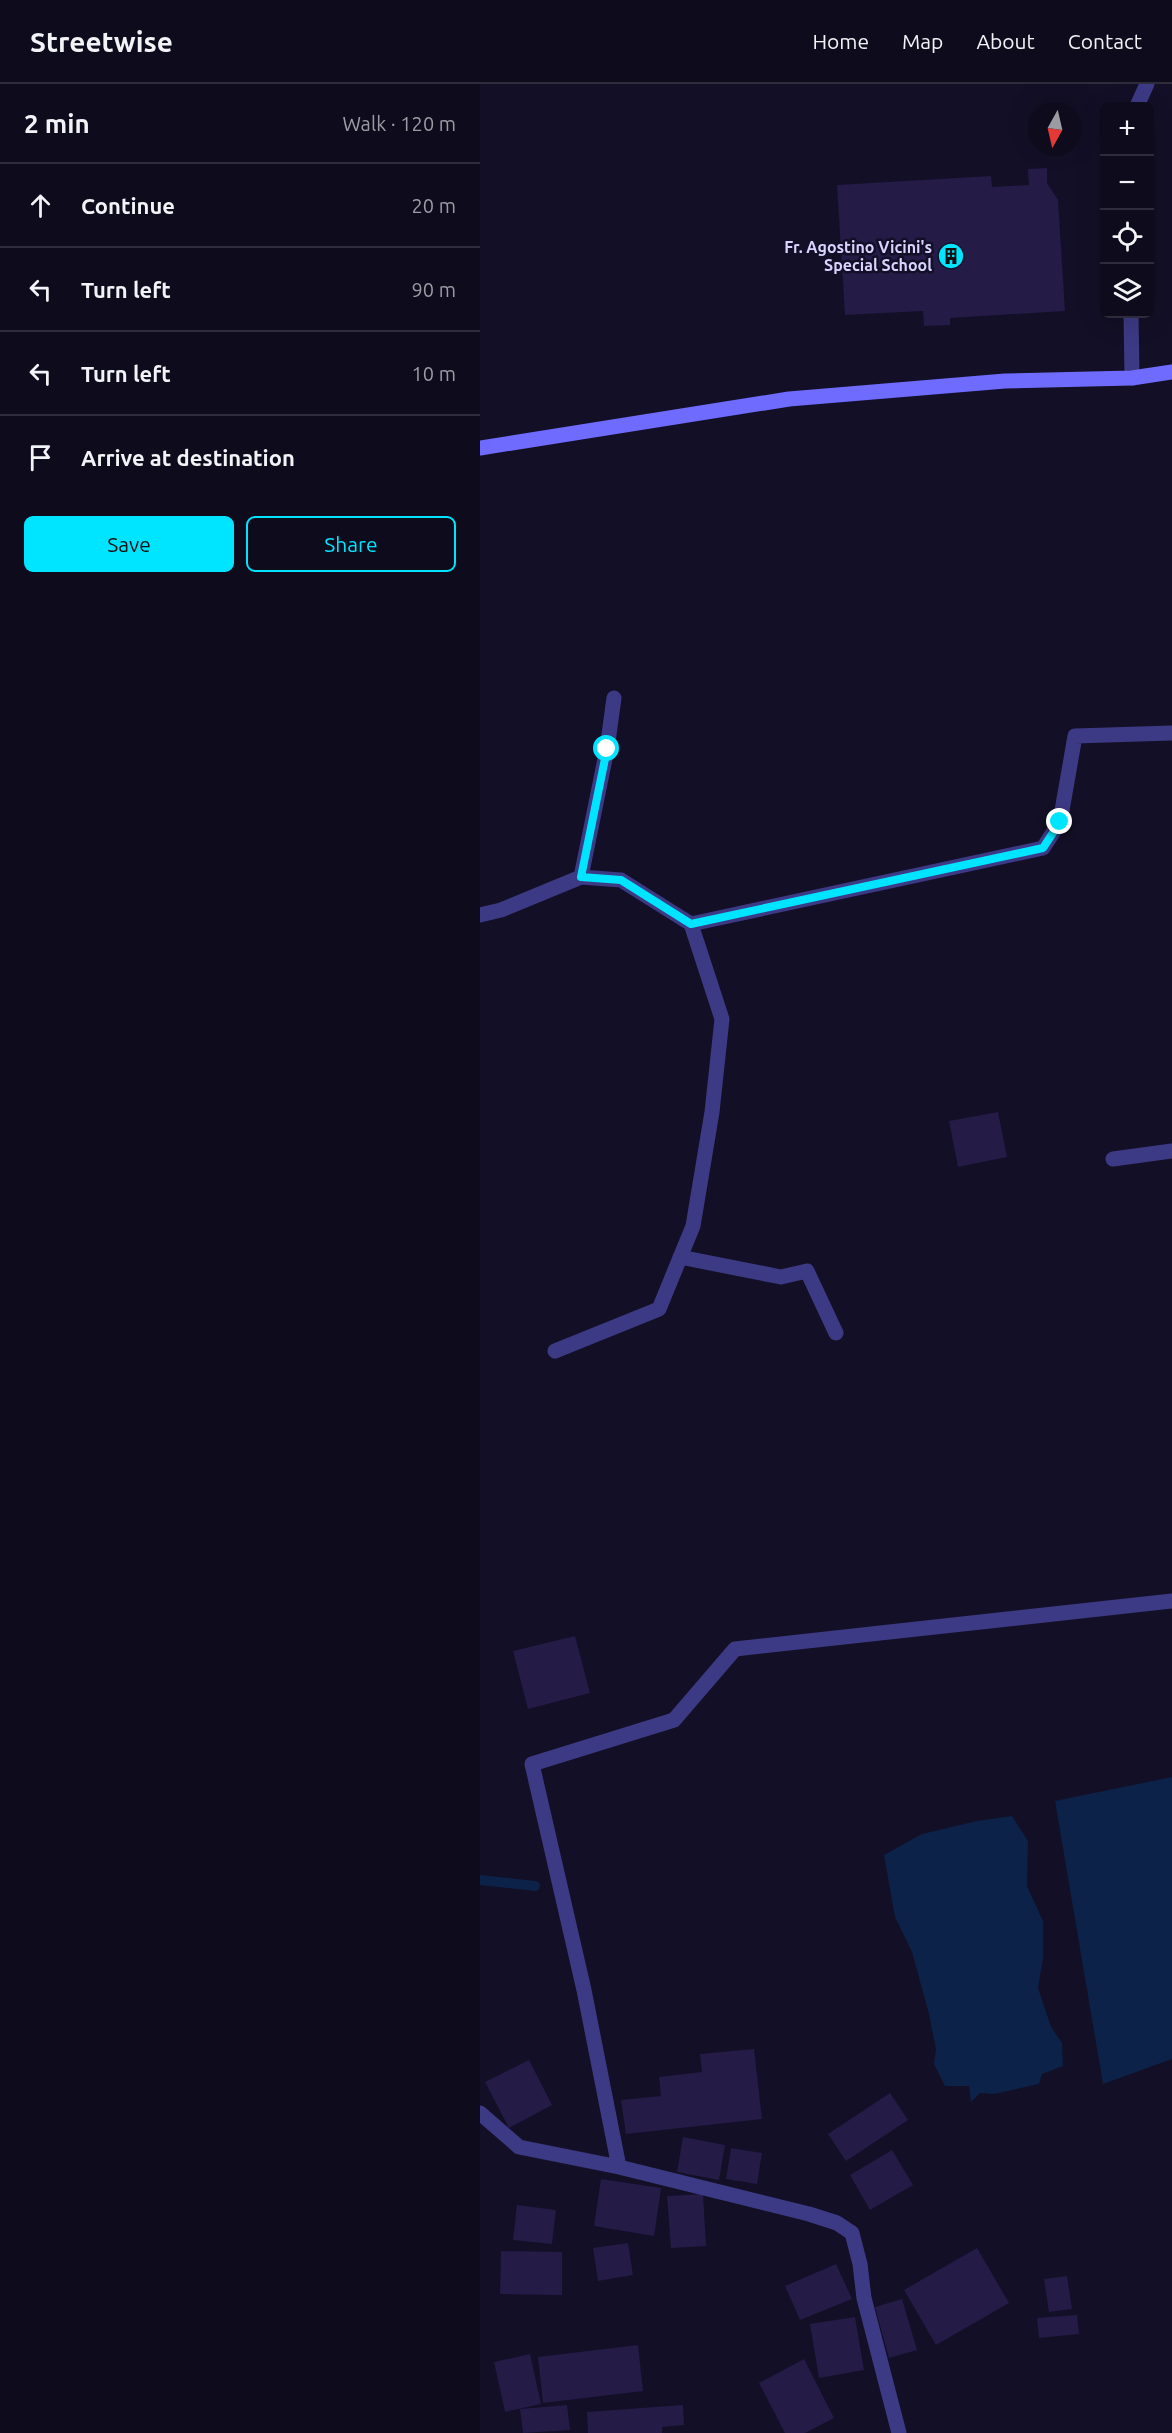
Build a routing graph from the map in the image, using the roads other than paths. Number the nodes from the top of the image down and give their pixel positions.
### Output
1 (1148, 84) edge
2 (1139, 102) edge
3 (1131, 318) edge
4 (1172, 372) edge
5 (1132, 378) junction
6 (480, 448) edge
7 (614, 698) dead end
8 (1172, 733) edge
9 (581, 877) junction
10 (480, 915) edge
11 (691, 924) junction
12 (1172, 1151) edge
13 (1113, 1159) dead end
14 (680, 1257) junction
15 (836, 1333) dead end
16 (555, 1351) dead end
17 (1172, 1602) edge
18 (480, 2113) edge
19 (619, 2167) junction
20 (899, 2433) edge

1 - 2 street
3 - 5 street
4 - 5 main road
5 - 6 main road
7 - 9 street
8 - 11 street
9 - 10 street
9 - 11 street
11 - 14 street
12 - 13 street
14 - 15 street
14 - 16 street
17 - 19 street
18 - 19 street
19 - 20 street

